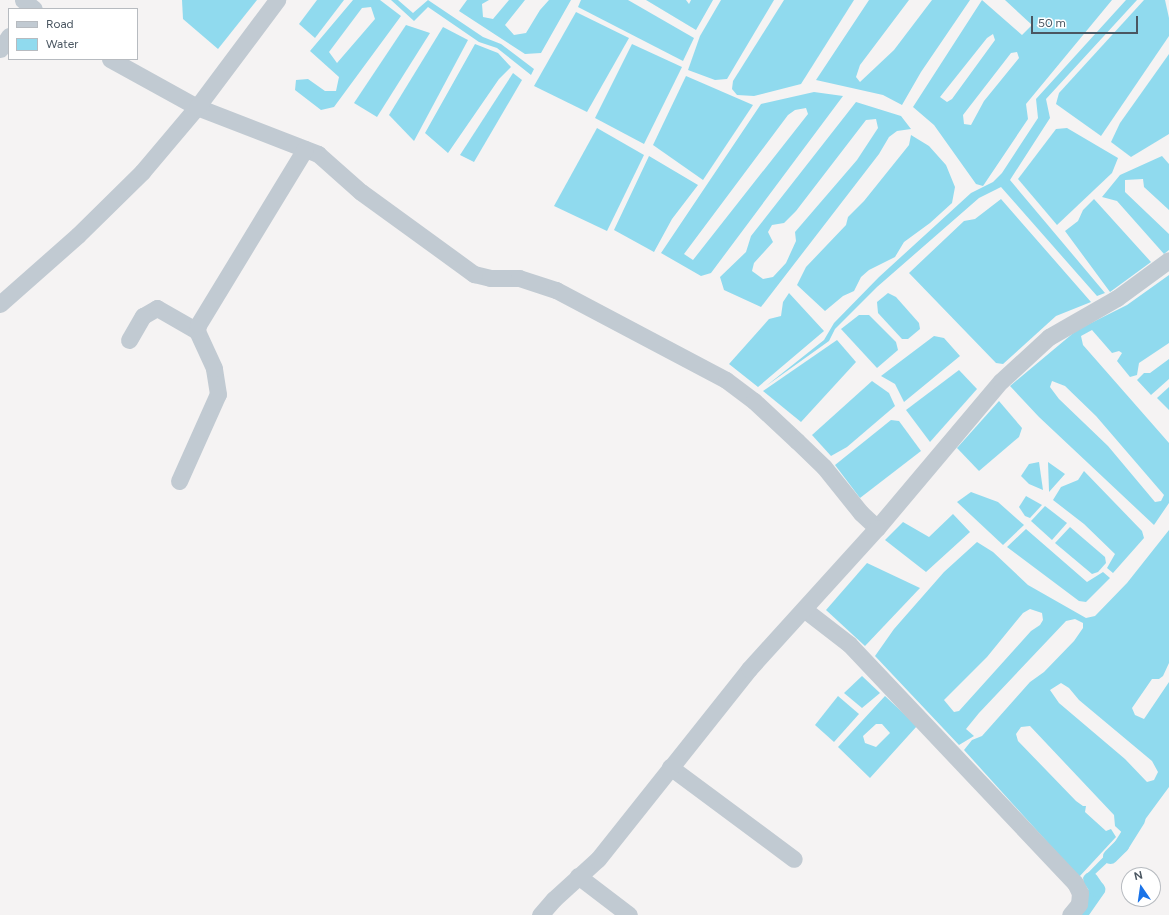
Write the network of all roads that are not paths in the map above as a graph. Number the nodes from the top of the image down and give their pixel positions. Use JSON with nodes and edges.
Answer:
{"nodes":[{"id":1,"x":277,"y":0,"type":"edge"},
{"id":2,"x":8,"y":37,"type":"edge"},
{"id":3,"x":0,"y":49,"type":"edge"},
{"id":4,"x":112,"y":60,"type":"edge"},
{"id":5,"x":197,"y":107,"type":"junction"},
{"id":6,"x":305,"y":149,"type":"junction"},
{"id":7,"x":1169,"y":260,"type":"edge"},
{"id":8,"x":0,"y":304,"type":"edge"},
{"id":9,"x":197,"y":331,"type":"junction"},
{"id":10,"x":128,"y":340,"type":"dead end"},
{"id":11,"x":179,"y":481,"type":"dead end"},
{"id":12,"x":877,"y":528,"type":"junction"},
{"id":13,"x":805,"y":610,"type":"junction"},
{"id":14,"x":670,"y":767,"type":"junction"},
{"id":15,"x":794,"y":860,"type":"dead end"},
{"id":16,"x":578,"y":876,"type":"junction"},
{"id":17,"x":540,"y":915,"type":"edge"},
{"id":18,"x":629,"y":915,"type":"edge"},
{"id":19,"x":1070,"y":915,"type":"edge"}],
"edges":[{"from":1,"to":5,"type":"street"},
{"from":2,"to":3,"type":"street"},
{"from":4,"to":5,"type":"street"},
{"from":5,"to":6,"type":"street"},
{"from":5,"to":8,"type":"street"},
{"from":6,"to":9,"type":"street"},
{"from":6,"to":12,"type":"street"},
{"from":7,"to":12,"type":"street"},
{"from":9,"to":10,"type":"street"},
{"from":9,"to":11,"type":"street"},
{"from":12,"to":13,"type":"street"},
{"from":13,"to":14,"type":"street"},
{"from":13,"to":19,"type":"street"},
{"from":14,"to":15,"type":"street"},
{"from":14,"to":16,"type":"street"},
{"from":16,"to":17,"type":"street"},
{"from":16,"to":18,"type":"street"}]}
